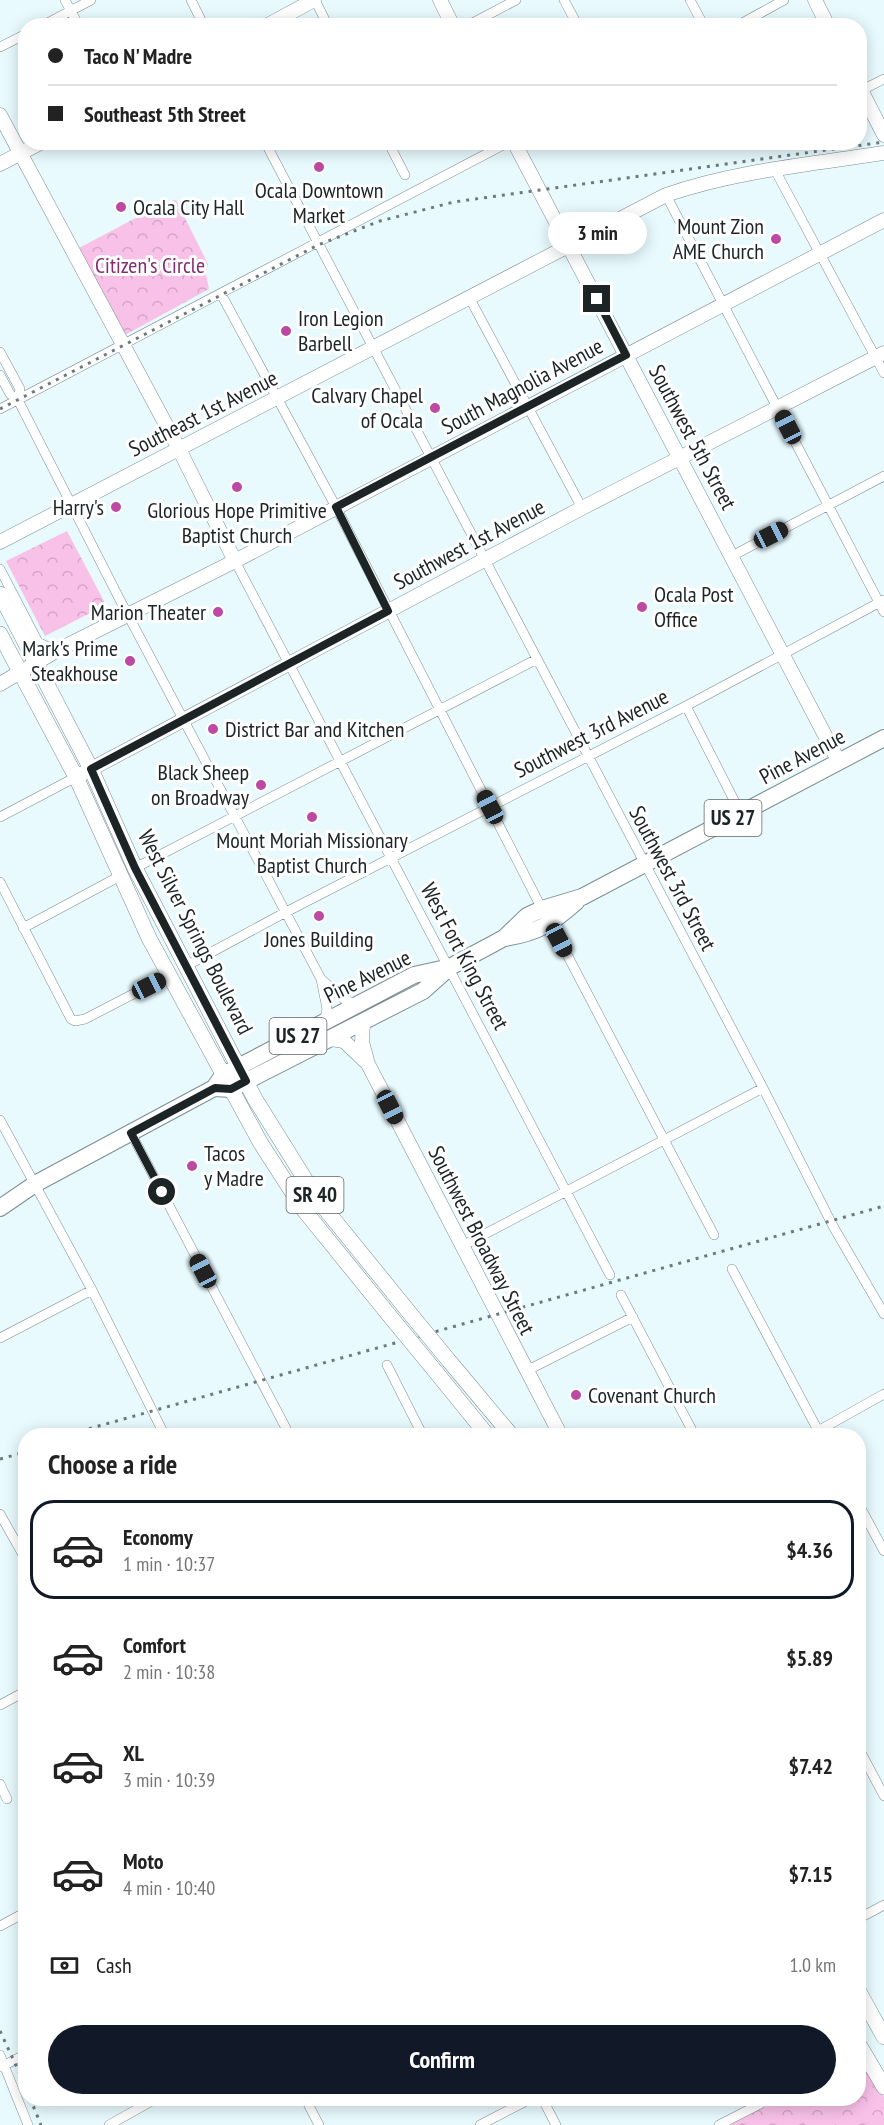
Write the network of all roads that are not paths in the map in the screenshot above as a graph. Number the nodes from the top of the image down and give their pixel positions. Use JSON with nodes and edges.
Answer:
{"nodes":[{"id":1,"x":65,"y":0,"type":"edge"},
{"id":2,"x":91,"y":0,"type":"edge"},
{"id":3,"x":191,"y":0,"type":"edge"},
{"id":4,"x":314,"y":0,"type":"edge"},
{"id":5,"x":440,"y":0,"type":"edge"},
{"id":6,"x":516,"y":0,"type":"edge"},
{"id":7,"x":564,"y":0,"type":"edge"},
{"id":8,"x":690,"y":0,"type":"edge"},
{"id":9,"x":784,"y":0,"type":"edge"},
{"id":10,"x":814,"y":0,"type":"edge"},
{"id":11,"x":71,"y":11,"type":"junction"},
{"id":12,"x":57,"y":18,"type":"edge"},
{"id":13,"x":75,"y":18,"type":"edge"},
{"id":14,"x":200,"y":18,"type":"edge"},
{"id":15,"x":281,"y":18,"type":"edge"},
{"id":16,"x":324,"y":18,"type":"edge"},
{"id":17,"x":449,"y":18,"type":"edge"},
{"id":18,"x":482,"y":18,"type":"edge"},
{"id":19,"x":574,"y":18,"type":"edge"},
{"id":20,"x":700,"y":18,"type":"edge"},
{"id":21,"x":751,"y":18,"type":"edge"},
{"id":22,"x":824,"y":18,"type":"edge"},
{"id":23,"x":18,"y":38,"type":"edge"},
{"id":24,"x":0,"y":47,"type":"edge"},
{"id":25,"x":884,"y":79,"type":"edge"},
{"id":26,"x":867,"y":87,"type":"edge"},
{"id":27,"x":867,"y":103,"type":"edge"},
{"id":28,"x":0,"y":115,"type":"edge"},
{"id":29,"x":884,"y":135,"type":"edge"},
{"id":30,"x":18,"y":148,"type":"edge"},
{"id":31,"x":19,"y":150,"type":"edge"},
{"id":32,"x":28,"y":150,"type":"edge"},
{"id":33,"x":271,"y":150,"type":"edge"},
{"id":34,"x":392,"y":150,"type":"edge"},
{"id":35,"x":494,"y":150,"type":"edge"},
{"id":36,"x":517,"y":150,"type":"edge"},
{"id":37,"x":884,"y":153,"type":"edge"},
{"id":38,"x":21,"y":154,"type":"junction"},
{"id":39,"x":0,"y":164,"type":"edge"},
{"id":40,"x":776,"y":170,"type":"junction"},
{"id":41,"x":405,"y":175,"type":"dead end"},
{"id":42,"x":666,"y":195,"type":"junction"},
{"id":43,"x":884,"y":220,"type":"edge"},
{"id":44,"x":318,"y":244,"type":"junction"},
{"id":45,"x":569,"y":244,"type":"junction"},
{"id":46,"x":821,"y":253,"type":"junction"},
{"id":47,"x":221,"y":294,"type":"junction"},
{"id":48,"x":469,"y":297,"type":"junction"},
{"id":49,"x":722,"y":304,"type":"junction"},
{"id":50,"x":123,"y":346,"type":"junction"},
{"id":51,"x":372,"y":348,"type":"junction"},
{"id":52,"x":0,"y":352,"type":"edge"},
{"id":53,"x":626,"y":355,"type":"junction"},
{"id":54,"x":880,"y":356,"type":"edge"},
{"id":55,"x":884,"y":373,"type":"edge"},
{"id":56,"x":0,"y":375,"type":"edge"},
{"id":57,"x":277,"y":398,"type":"junction"},
{"id":58,"x":18,"y":400,"type":"junction"},
{"id":59,"x":528,"y":406,"type":"junction"},
{"id":60,"x":778,"y":407,"type":"junction"},
{"id":61,"x":0,"y":409,"type":"edge"},
{"id":62,"x":179,"y":449,"type":"junction"},
{"id":63,"x":431,"y":458,"type":"junction"},
{"id":64,"x":679,"y":459,"type":"junction"},
{"id":65,"x":884,"y":476,"type":"edge"},
{"id":66,"x":72,"y":504,"type":"junction"},
{"id":67,"x":828,"y":505,"type":"junction"},
{"id":68,"x":336,"y":507,"type":"junction"},
{"id":69,"x":582,"y":508,"type":"junction"},
{"id":70,"x":0,"y":542,"type":"edge"},
{"id":71,"x":732,"y":556,"type":"junction"},
{"id":72,"x":484,"y":560,"type":"junction"},
{"id":73,"x":235,"y":561,"type":"junction"},
{"id":74,"x":0,"y":569,"type":"edge"},
{"id":75,"x":0,"y":594,"type":"edge"},
{"id":76,"x":881,"y":601,"type":"edge"},
{"id":77,"x":388,"y":611,"type":"junction"},
{"id":78,"x":884,"y":612,"type":"edge"},
{"id":79,"x":127,"y":615,"type":"junction"},
{"id":80,"x":0,"y":634,"type":"edge"},
{"id":81,"x":56,"y":651,"type":"junction"},
{"id":82,"x":783,"y":653,"type":"junction"},
{"id":83,"x":537,"y":659,"type":"junction"},
{"id":84,"x":290,"y":663,"type":"junction"},
{"id":85,"x":37,"y":664,"type":"junction"},
{"id":86,"x":21,"y":674,"type":"junction"},
{"id":87,"x":0,"y":684,"type":"edge"},
{"id":88,"x":686,"y":706,"type":"junction"},
{"id":89,"x":439,"y":710,"type":"junction"},
{"id":90,"x":183,"y":720,"type":"junction"},
{"id":91,"x":884,"y":738,"type":"edge"},
{"id":92,"x":587,"y":756,"type":"junction"},
{"id":93,"x":340,"y":761,"type":"junction"},
{"id":94,"x":839,"y":762,"type":"junction"},
{"id":95,"x":91,"y":769,"type":"junction"},
{"id":96,"x":76,"y":777,"type":"junction"},
{"id":97,"x":490,"y":807,"type":"junction"},
{"id":98,"x":741,"y":814,"type":"junction"},
{"id":99,"x":235,"y":815,"type":"junction"},
{"id":100,"x":0,"y":817,"type":"edge"},
{"id":101,"x":99,"y":826,"type":"junction"},
{"id":102,"x":390,"y":858,"type":"junction"},
{"id":103,"x":644,"y":865,"type":"junction"},
{"id":104,"x":135,"y":868,"type":"junction"},
{"id":105,"x":120,"y":876,"type":"junction"},
{"id":106,"x":0,"y":882,"type":"edge"},
{"id":107,"x":582,"y":897,"type":"junction"},
{"id":108,"x":542,"y":909,"type":"junction"},
{"id":109,"x":286,"y":912,"type":"junction"},
{"id":110,"x":160,"y":918,"type":"junction"},
{"id":111,"x":550,"y":924,"type":"junction"},
{"id":112,"x":23,"y":928,"type":"junction"},
{"id":113,"x":504,"y":938,"type":"junction"},
{"id":114,"x":186,"y":966,"type":"junction"},
{"id":115,"x":450,"y":967,"type":"junction"},
{"id":116,"x":168,"y":976,"type":"junction"},
{"id":117,"x":321,"y":980,"type":"junction"},
{"id":118,"x":357,"y":1005,"type":"junction"},
{"id":119,"x":324,"y":1022,"type":"junction"},
{"id":120,"x":363,"y":1022,"type":"junction"},
{"id":121,"x":330,"y":1039,"type":"junction"},
{"id":122,"x":368,"y":1064,"type":"junction"},
{"id":123,"x":231,"y":1080,"type":"junction"},
{"id":124,"x":763,"y":1088,"type":"junction"},
{"id":125,"x":0,"y":1120,"type":"edge"},
{"id":126,"x":131,"y":1133,"type":"junction"},
{"id":127,"x":665,"y":1141,"type":"junction"},
{"id":128,"x":35,"y":1184,"type":"junction"},
{"id":129,"x":567,"y":1192,"type":"junction"},
{"id":130,"x":0,"y":1197,"type":"edge"},
{"id":131,"x":0,"y":1208,"type":"edge"},
{"id":132,"x":714,"y":1235,"type":"dead end"},
{"id":133,"x":462,"y":1246,"type":"junction"},
{"id":134,"x":732,"y":1269,"type":"dead end"},
{"id":135,"x":610,"y":1275,"type":"dead end"},
{"id":136,"x":92,"y":1290,"type":"junction"},
{"id":137,"x":621,"y":1295,"type":"dead end"},
{"id":138,"x":884,"y":1314,"type":"edge"},
{"id":139,"x":633,"y":1317,"type":"junction"},
{"id":140,"x":0,"y":1338,"type":"edge"},
{"id":141,"x":387,"y":1365,"type":"dead end"},
{"id":142,"x":526,"y":1371,"type":"junction"},
{"id":143,"x":884,"y":1394,"type":"edge"},
{"id":144,"x":161,"y":1428,"type":"edge"},
{"id":145,"x":286,"y":1428,"type":"edge"},
{"id":146,"x":419,"y":1428,"type":"edge"},
{"id":147,"x":481,"y":1428,"type":"edge"},
{"id":148,"x":505,"y":1428,"type":"edge"},
{"id":149,"x":557,"y":1428,"type":"edge"},
{"id":150,"x":691,"y":1428,"type":"edge"},
{"id":151,"x":813,"y":1428,"type":"edge"},
{"id":152,"x":826,"y":1428,"type":"edge"},
{"id":153,"x":0,"y":1514,"type":"edge"},
{"id":154,"x":866,"y":1518,"type":"edge"},
{"id":155,"x":18,"y":1546,"type":"edge"},
{"id":156,"x":884,"y":1551,"type":"edge"},
{"id":157,"x":18,"y":1695,"type":"edge"},
{"id":158,"x":0,"y":1705,"type":"edge"},
{"id":159,"x":866,"y":1762,"type":"edge"},
{"id":160,"x":0,"y":1784,"type":"edge"},
{"id":161,"x":884,"y":1796,"type":"edge"},
{"id":162,"x":7,"y":1799,"type":"dead end"},
{"id":163,"x":884,"y":1905,"type":"edge"},
{"id":164,"x":866,"y":1915,"type":"edge"},
{"id":165,"x":18,"y":1916,"type":"edge"},
{"id":166,"x":0,"y":1926,"type":"edge"},
{"id":167,"x":866,"y":2005,"type":"edge"},
{"id":168,"x":866,"y":2021,"type":"edge"},
{"id":169,"x":884,"y":2038,"type":"edge"},
{"id":170,"x":0,"y":2055,"type":"edge"},
{"id":171,"x":866,"y":2057,"type":"edge"},
{"id":172,"x":18,"y":2058,"type":"edge"},
{"id":173,"x":2,"y":2066,"type":"edge"},
{"id":174,"x":884,"y":2087,"type":"edge"},
{"id":175,"x":18,"y":2102,"type":"edge"},
{"id":176,"x":20,"y":2106,"type":"edge"},
{"id":177,"x":143,"y":2106,"type":"edge"},
{"id":178,"x":310,"y":2106,"type":"edge"},
{"id":179,"x":510,"y":2106,"type":"edge"},
{"id":180,"x":517,"y":2106,"type":"edge"},
{"id":181,"x":546,"y":2106,"type":"edge"},
{"id":182,"x":754,"y":2106,"type":"edge"},
{"id":183,"x":512,"y":2109,"type":"junction"},
{"id":184,"x":28,"y":2125,"type":"edge"},
{"id":185,"x":109,"y":2125,"type":"edge"},
{"id":186,"x":319,"y":2125,"type":"edge"},
{"id":187,"x":480,"y":2125,"type":"edge"},
{"id":188,"x":556,"y":2125,"type":"edge"},
{"id":189,"x":719,"y":2125,"type":"edge"}],
"edges":[{"from":1,"to":11,"type":"street"},
{"from":2,"to":11,"type":"street"},
{"from":3,"to":14,"type":"street"},
{"from":4,"to":15,"type":"street"},
{"from":4,"to":16,"type":"street"},
{"from":5,"to":17,"type":"street"},
{"from":6,"to":18,"type":"street"},
{"from":7,"to":19,"type":"street"},
{"from":8,"to":20,"type":"street"},
{"from":9,"to":21,"type":"street"},
{"from":10,"to":22,"type":"street"},
{"from":11,"to":12,"type":"street"},
{"from":11,"to":13,"type":"street"},
{"from":23,"to":24,"type":"street"},
{"from":25,"to":26,"type":"street"},
{"from":27,"to":29,"type":"street"},
{"from":28,"to":30,"type":"street"},
{"from":31,"to":38,"type":"street"},
{"from":32,"to":38,"type":"street"},
{"from":33,"to":44,"type":"street","name":"Southwest 3rd Street"},
{"from":34,"to":41,"type":"street"},
{"from":35,"to":44,"type":"street"},
{"from":36,"to":45,"type":"street","name":"Southwest 5th Street"},
{"from":37,"to":40,"type":"street","name":"Southeast 1st Avenue"},
{"from":38,"to":39,"type":"street"},
{"from":38,"to":50,"type":"street"},
{"from":40,"to":42,"type":"street","name":"Southeast 1st Avenue"},
{"from":40,"to":46,"type":"street"},
{"from":42,"to":45,"type":"street","name":"Southeast 1st Avenue"},
{"from":42,"to":49,"type":"street"},
{"from":43,"to":46,"type":"street","name":"South Magnolia Avenue"},
{"from":44,"to":47,"type":"street"},
{"from":44,"to":51,"type":"street","name":"Southwest 3rd Street"},
{"from":45,"to":48,"type":"street","name":"Southeast 1st Avenue"},
{"from":45,"to":53,"type":"street","name":"Southwest 5th Street"},
{"from":46,"to":49,"type":"street","name":"South Magnolia Avenue"},
{"from":46,"to":54,"type":"street"},
{"from":47,"to":50,"type":"street"},
{"from":47,"to":57,"type":"street"},
{"from":48,"to":51,"type":"street","name":"Southeast 1st Avenue"},
{"from":48,"to":59,"type":"street"},
{"from":49,"to":53,"type":"street","name":"South Magnolia Avenue"},
{"from":49,"to":60,"type":"street"},
{"from":50,"to":58,"type":"street"},
{"from":50,"to":62,"type":"street"},
{"from":51,"to":57,"type":"street","name":"Southeast 1st Avenue"},
{"from":51,"to":63,"type":"street","name":"Southwest 3rd Street"},
{"from":52,"to":58,"type":"street"},
{"from":53,"to":59,"type":"street","name":"South Magnolia Avenue"},
{"from":53,"to":64,"type":"street","name":"Southwest 5th Street"},
{"from":54,"to":55,"type":"street"},
{"from":54,"to":60,"type":"street","name":"Southwest 1st Avenue"},
{"from":56,"to":58,"type":"street"},
{"from":57,"to":62,"type":"street","name":"Southeast 1st Avenue"},
{"from":57,"to":68,"type":"street"},
{"from":58,"to":61,"type":"street"},
{"from":58,"to":66,"type":"street"},
{"from":59,"to":63,"type":"street","name":"South Magnolia Avenue"},
{"from":59,"to":69,"type":"street"},
{"from":60,"to":64,"type":"street","name":"Southwest 1st Avenue"},
{"from":60,"to":67,"type":"street"},
{"from":62,"to":66,"type":"street","name":"Southeast 1st Avenue"},
{"from":62,"to":73,"type":"street"},
{"from":63,"to":68,"type":"street","name":"South Magnolia Avenue"},
{"from":63,"to":72,"type":"street","name":"Southwest 3rd Street"},
{"from":64,"to":69,"type":"street","name":"Southwest 1st Avenue"},
{"from":64,"to":71,"type":"street","name":"Southwest 5th Street"},
{"from":65,"to":67,"type":"street"},
{"from":66,"to":70,"type":"street","name":"Southeast 1st Avenue"},
{"from":66,"to":79,"type":"street"},
{"from":67,"to":71,"type":"street"},
{"from":67,"to":76,"type":"street"},
{"from":68,"to":73,"type":"street","name":"South Magnolia Avenue"},
{"from":68,"to":77,"type":"street"},
{"from":69,"to":72,"type":"street","name":"Southwest 1st Avenue"},
{"from":71,"to":82,"type":"street","name":"Southwest 5th Street"},
{"from":72,"to":77,"type":"street","name":"Southwest 1st Avenue"},
{"from":72,"to":83,"type":"street","name":"Southwest 3rd Street"},
{"from":73,"to":79,"type":"street","name":"South Magnolia Avenue"},
{"from":73,"to":84,"type":"street","name":"West Fort King Street"},
{"from":74,"to":81,"type":"street"},
{"from":75,"to":85,"type":"main road","number":"SR 40"},
{"from":76,"to":78,"type":"street"},
{"from":76,"to":82,"type":"street","name":"Southwest 3rd Avenue"},
{"from":77,"to":84,"type":"street","name":"Southwest 1st Avenue"},
{"from":77,"to":89,"type":"street"},
{"from":79,"to":81,"type":"street","name":"South Magnolia Avenue"},
{"from":79,"to":90,"type":"street"},
{"from":80,"to":86,"type":"main road","number":"SR 40"},
{"from":81,"to":85,"type":"street","name":"South Magnolia Avenue"},
{"from":82,"to":88,"type":"street","name":"Southwest 3rd Avenue"},
{"from":82,"to":94,"type":"street","name":"Southwest 5th Street"},
{"from":83,"to":89,"type":"street"},
{"from":83,"to":92,"type":"street","name":"Southwest 3rd Street"},
{"from":84,"to":90,"type":"street","name":"Southwest 1st Avenue"},
{"from":84,"to":93,"type":"street","name":"West Fort King Street"},
{"from":85,"to":86,"type":"street","name":"South Magnolia Avenue"},
{"from":85,"to":95,"type":"main road","name":"West Silver Springs Boulevard","number":"SR 40"},
{"from":86,"to":87,"type":"street","name":"South Magnolia Avenue"},
{"from":86,"to":96,"type":"main road","name":"West Silver Springs Boulevard","number":"SR 40"},
{"from":88,"to":92,"type":"street","name":"Southwest 3rd Avenue"},
{"from":88,"to":98,"type":"street"},
{"from":89,"to":93,"type":"street"},
{"from":89,"to":97,"type":"street"},
{"from":90,"to":95,"type":"street","name":"Southwest 1st Avenue"},
{"from":90,"to":99,"type":"street"},
{"from":91,"to":94,"type":"highway","name":"Pine Avenue","number":"US 27"},
{"from":92,"to":97,"type":"street","name":"Southwest 3rd Avenue"},
{"from":92,"to":103,"type":"street","name":"Southwest 3rd Street"},
{"from":93,"to":99,"type":"street"},
{"from":93,"to":102,"type":"street","name":"West Fort King Street"},
{"from":94,"to":98,"type":"highway","name":"Pine Avenue","number":"US 27"},
{"from":95,"to":96,"type":"street","name":"Southwest 1st Avenue"},
{"from":95,"to":104,"type":"main road","name":"West Silver Springs Boulevard","number":"SR 40"},
{"from":96,"to":100,"type":"street"},
{"from":96,"to":101,"type":"main road","name":"West Silver Springs Boulevard","number":"SR 40"},
{"from":97,"to":102,"type":"street","name":"Southwest 3rd Avenue"},
{"from":97,"to":108,"type":"street"},
{"from":98,"to":103,"type":"highway","name":"Pine Avenue","number":"US 27"},
{"from":99,"to":104,"type":"street"},
{"from":99,"to":109,"type":"street"},
{"from":101,"to":104,"type":"main road"},
{"from":101,"to":105,"type":"main road","name":"West Silver Springs Boulevard","number":"SR 40"},
{"from":102,"to":109,"type":"street","name":"Southwest 3rd Avenue"},
{"from":102,"to":115,"type":"street","name":"West Fort King Street"},
{"from":103,"to":107,"type":"highway","name":"Pine Avenue","number":"US 27"},
{"from":103,"to":124,"type":"street","name":"Southwest 3rd Street"},
{"from":104,"to":110,"type":"main road","name":"West Silver Springs Boulevard","number":"SR 40"},
{"from":105,"to":110,"type":"main road"},
{"from":105,"to":112,"type":"street"},
{"from":105,"to":116,"type":"main road","name":"West Silver Springs Boulevard","number":"SR 40"},
{"from":106,"to":112,"type":"street"},
{"from":107,"to":108,"type":"highway","name":"Pine Avenue","number":"US 27"},
{"from":107,"to":111,"type":"highway","name":"Pine Avenue","number":"US 27"},
{"from":108,"to":113,"type":"highway","name":"Pine Avenue","number":"US 27"},
{"from":109,"to":114,"type":"street","name":"Southwest 3rd Avenue"},
{"from":109,"to":117,"type":"street"},
{"from":110,"to":114,"type":"main road","name":"West Silver Springs Boulevard","number":"SR 40"},
{"from":111,"to":113,"type":"highway","name":"Pine Avenue","number":"US 27"},
{"from":111,"to":127,"type":"street"},
{"from":112,"to":116,"type":"street"},
{"from":113,"to":115,"type":"highway","name":"Pine Avenue","number":"US 27"},
{"from":114,"to":123,"type":"main road","name":"West Silver Springs Boulevard","number":"SR 40"},
{"from":115,"to":118,"type":"highway","name":"Pine Avenue","number":"US 27"},
{"from":115,"to":120,"type":"highway","name":"Pine Avenue","number":"US 27"},
{"from":115,"to":129,"type":"street","name":"West Fort King Street"},
{"from":116,"to":123,"type":"main road","name":"West Silver Springs Boulevard","number":"SR 40"},
{"from":117,"to":118,"type":"street"},
{"from":117,"to":119,"type":"street"},
{"from":118,"to":119,"type":"highway","name":"Pine Avenue","number":"US 27"},
{"from":119,"to":123,"type":"highway","name":"Pine Avenue","number":"US 27"},
{"from":120,"to":121,"type":"highway","name":"Pine Avenue","number":"US 27"},
{"from":120,"to":122,"type":"street","name":"Southwest Broadway Street"},
{"from":121,"to":122,"type":"street","name":"Southwest Broadway Street"},
{"from":121,"to":123,"type":"highway","name":"Pine Avenue","number":"US 27"},
{"from":122,"to":133,"type":"street","name":"Southwest Broadway Street"},
{"from":123,"to":126,"type":"highway","name":"Pine Avenue","number":"US 27"},
{"from":123,"to":147,"type":"main road","name":"West Silver Springs Boulevard","number":"SR 40","bridge":true},
{"from":123,"to":148,"type":"main road","name":"West Silver Springs Boulevard","number":"SR 40","bridge":true},
{"from":124,"to":127,"type":"street"},
{"from":124,"to":138,"type":"street","name":"Southwest 3rd Street"},
{"from":125,"to":128,"type":"street"},
{"from":126,"to":128,"type":"highway","name":"Pine Avenue","number":"US 27"},
{"from":126,"to":145,"type":"street"},
{"from":127,"to":129,"type":"street"},
{"from":127,"to":132,"type":"street"},
{"from":128,"to":130,"type":"highway","name":"Pine Avenue","number":"US 27"},
{"from":128,"to":131,"type":"highway","name":"Pine Avenue","number":"US 27"},
{"from":128,"to":136,"type":"street"},
{"from":129,"to":133,"type":"street"},
{"from":129,"to":135,"type":"street","name":"West Fort King Street"},
{"from":133,"to":142,"type":"street","name":"Southwest Broadway Street"},
{"from":134,"to":151,"type":"street"},
{"from":136,"to":140,"type":"street"},
{"from":136,"to":144,"type":"street"},
{"from":137,"to":139,"type":"street"},
{"from":139,"to":142,"type":"street"},
{"from":139,"to":150,"type":"street"},
{"from":141,"to":146,"type":"street"},
{"from":142,"to":149,"type":"street","name":"Southwest Broadway Street"},
{"from":143,"to":152,"type":"street"},
{"from":153,"to":155,"type":"street"},
{"from":154,"to":156,"type":"street"},
{"from":157,"to":158,"type":"street"},
{"from":159,"to":161,"type":"street"},
{"from":160,"to":162,"type":"street"},
{"from":163,"to":164,"type":"street"},
{"from":165,"to":166,"type":"street"},
{"from":167,"to":169,"type":"main road"},
{"from":168,"to":169,"type":"main road"},
{"from":170,"to":173,"type":"street"},
{"from":171,"to":174,"type":"main road"},
{"from":172,"to":173,"type":"street"},
{"from":173,"to":175,"type":"street"},
{"from":176,"to":184,"type":"street"},
{"from":177,"to":185,"type":"street"},
{"from":178,"to":186,"type":"street"},
{"from":179,"to":183,"type":"street"},
{"from":180,"to":183,"type":"street"},
{"from":181,"to":188,"type":"street"},
{"from":182,"to":189,"type":"street"},
{"from":183,"to":187,"type":"street"}]}
